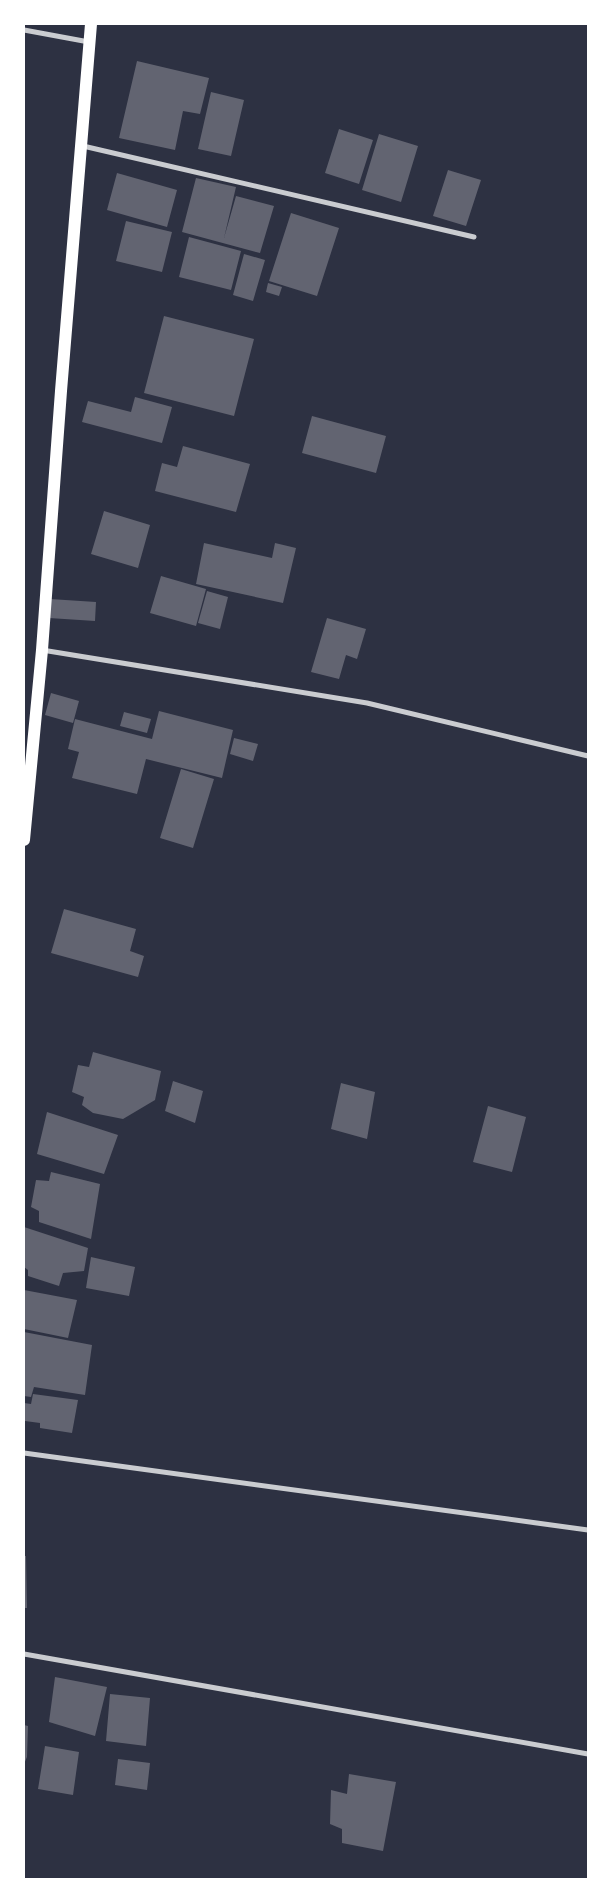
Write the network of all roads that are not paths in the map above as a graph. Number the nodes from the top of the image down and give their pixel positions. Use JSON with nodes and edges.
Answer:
{"nodes":[{"id":1,"x":91,"y":24,"type":"edge"},
{"id":2,"x":24,"y":30,"type":"edge"},
{"id":3,"x":90,"y":42,"type":"junction"},
{"id":4,"x":80,"y":145,"type":"junction"},
{"id":5,"x":474,"y":237,"type":"dead end"},
{"id":6,"x":42,"y":650,"type":"junction"},
{"id":7,"x":588,"y":756,"type":"edge"},
{"id":8,"x":27,"y":782,"type":"edge"},
{"id":9,"x":24,"y":840,"type":"edge"},
{"id":10,"x":24,"y":1453,"type":"edge"},
{"id":11,"x":588,"y":1530,"type":"edge"},
{"id":12,"x":24,"y":1654,"type":"edge"},
{"id":13,"x":588,"y":1754,"type":"edge"}],
"edges":[{"from":1,"to":3,"type":"main road"},
{"from":2,"to":3,"type":"street"},
{"from":3,"to":4,"type":"main road"},
{"from":4,"to":5,"type":"street"},
{"from":4,"to":6,"type":"main road"},
{"from":6,"to":7,"type":"street"},
{"from":6,"to":8,"type":"main road"},
{"from":8,"to":9,"type":"main road"},
{"from":10,"to":11,"type":"street"},
{"from":12,"to":13,"type":"street"}]}
